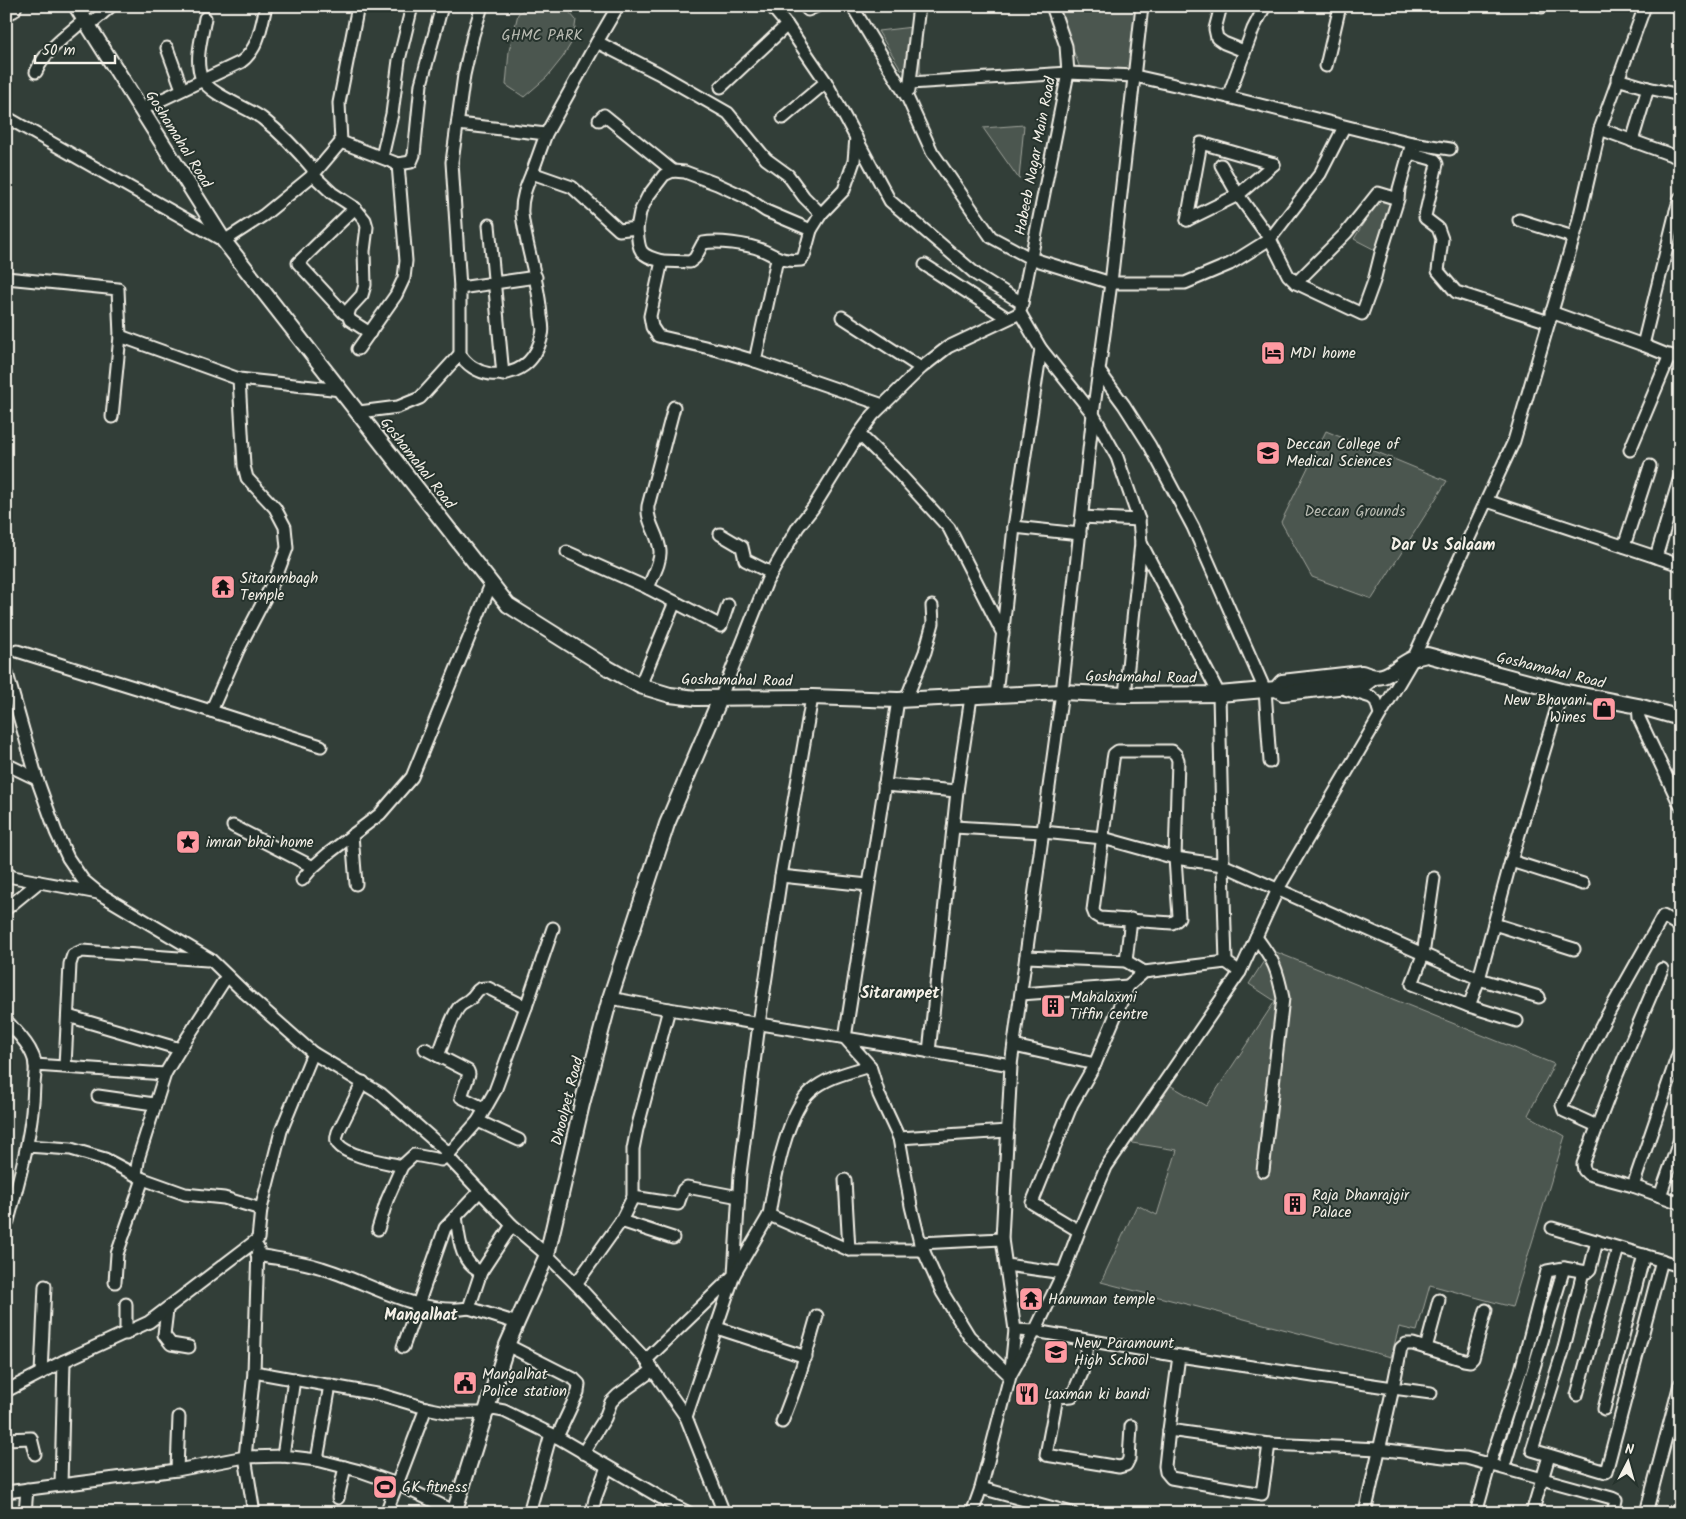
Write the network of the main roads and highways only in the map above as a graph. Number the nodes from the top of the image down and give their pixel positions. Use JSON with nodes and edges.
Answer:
{"nodes":[{"id":1,"x":76,"y":6,"type":"edge"},
{"id":2,"x":1373,"y":678,"type":"junction"},
{"id":3,"x":1270,"y":689,"type":"junction"},
{"id":4,"x":720,"y":699,"type":"junction"},
{"id":5,"x":1680,"y":718,"type":"edge"},
{"id":6,"x":456,"y":1512,"type":"edge"}],
"edges":[{"from":1,"to":4,"type":"main road","name":"Goshamahal Road"},
{"from":2,"to":3,"type":"main road"},
{"from":2,"to":3,"type":"main road","name":"Goshamahal Road"},
{"from":2,"to":5,"type":"main road","name":"Goshamahal Road"},
{"from":3,"to":4,"type":"main road","name":"Goshamahal Road"},
{"from":4,"to":6,"type":"main road","name":"Dhoolpet Road"}]}
